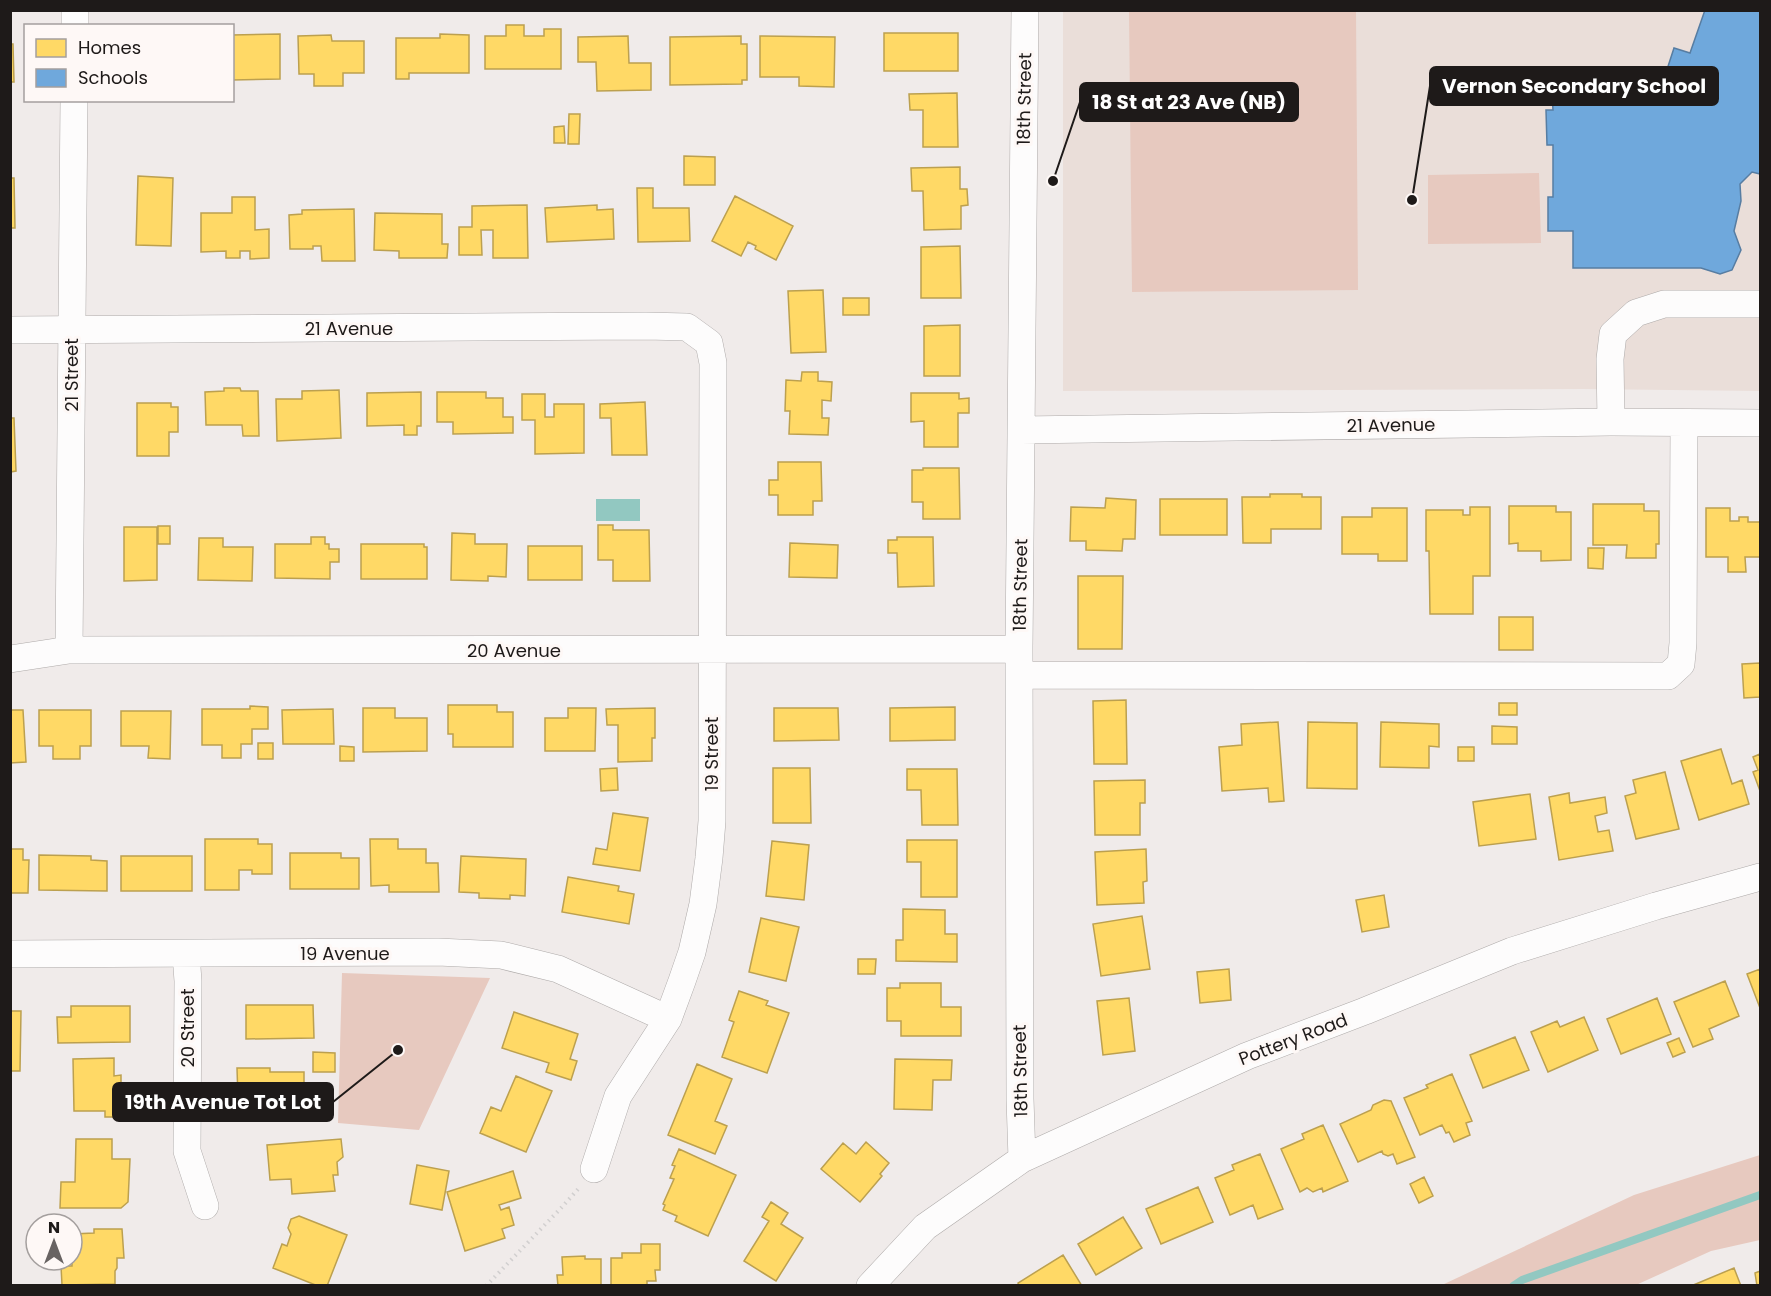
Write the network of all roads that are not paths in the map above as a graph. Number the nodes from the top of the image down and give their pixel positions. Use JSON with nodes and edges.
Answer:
{"nodes":[{"id":1,"x":1025,"y":10,"type":"edge"},
{"id":2,"x":74,"y":102,"type":"edge"},
{"id":3,"x":1761,"y":304,"type":"edge"},
{"id":4,"x":687,"y":327,"type":"joint"},
{"id":5,"x":10,"y":330,"type":"edge"},
{"id":6,"x":72,"y":330,"type":"junction"},
{"id":7,"x":1611,"y":422,"type":"junction"},
{"id":8,"x":1684,"y":423,"type":"junction"},
{"id":9,"x":1761,"y":423,"type":"edge"},
{"id":10,"x":1021,"y":430,"type":"junction"},
{"id":11,"x":69,"y":650,"type":"junction"},
{"id":12,"x":713,"y":650,"type":"junction"},
{"id":13,"x":10,"y":659,"type":"edge"},
{"id":14,"x":1019,"y":662,"type":"junction"},
{"id":15,"x":1761,"y":877,"type":"edge"},
{"id":16,"x":10,"y":954,"type":"edge"},
{"id":17,"x":186,"y":954,"type":"junction"},
{"id":18,"x":668,"y":1019,"type":"junction"},
{"id":19,"x":1022,"y":1159,"type":"junction"},
{"id":20,"x":594,"y":1168,"type":"road end"},
{"id":21,"x":205,"y":1206,"type":"dead end"},
{"id":22,"x":870,"y":1286,"type":"edge"}],
"edges":[{"from":1,"to":10,"type":"street","name":"18th Street"},
{"from":2,"to":6,"type":"street","name":"21 Street"},
{"from":3,"to":7,"type":"street"},
{"from":4,"to":6,"type":"street","name":"21 Avenue"},
{"from":4,"to":12,"type":"street","name":"19 Street"},
{"from":5,"to":6,"type":"street","name":"21 Avenue"},
{"from":6,"to":11,"type":"street","name":"21 Street"},
{"from":7,"to":8,"type":"street","name":"21 Avenue"},
{"from":7,"to":10,"type":"street","name":"21 Avenue"},
{"from":8,"to":9,"type":"street","name":"21 Avenue"},
{"from":8,"to":14,"type":"street","name":"20 Avenue"},
{"from":10,"to":14,"type":"street","name":"18th Street"},
{"from":11,"to":12,"type":"street","name":"20 Avenue"},
{"from":11,"to":13,"type":"street","name":"20 Avenue"},
{"from":12,"to":14,"type":"street","name":"20 Avenue"},
{"from":12,"to":18,"type":"street","name":"19 Street"},
{"from":14,"to":19,"type":"street","name":"18th Street"},
{"from":15,"to":19,"type":"street","name":"Pottery Road"},
{"from":16,"to":17,"type":"street","name":"19 Avenue"},
{"from":17,"to":18,"type":"street","name":"19 Avenue"},
{"from":17,"to":21,"type":"street","name":"20 Street"},
{"from":18,"to":20,"type":"street","name":"19 Street"},
{"from":19,"to":22,"type":"street","name":"Pottery Road"}]}
